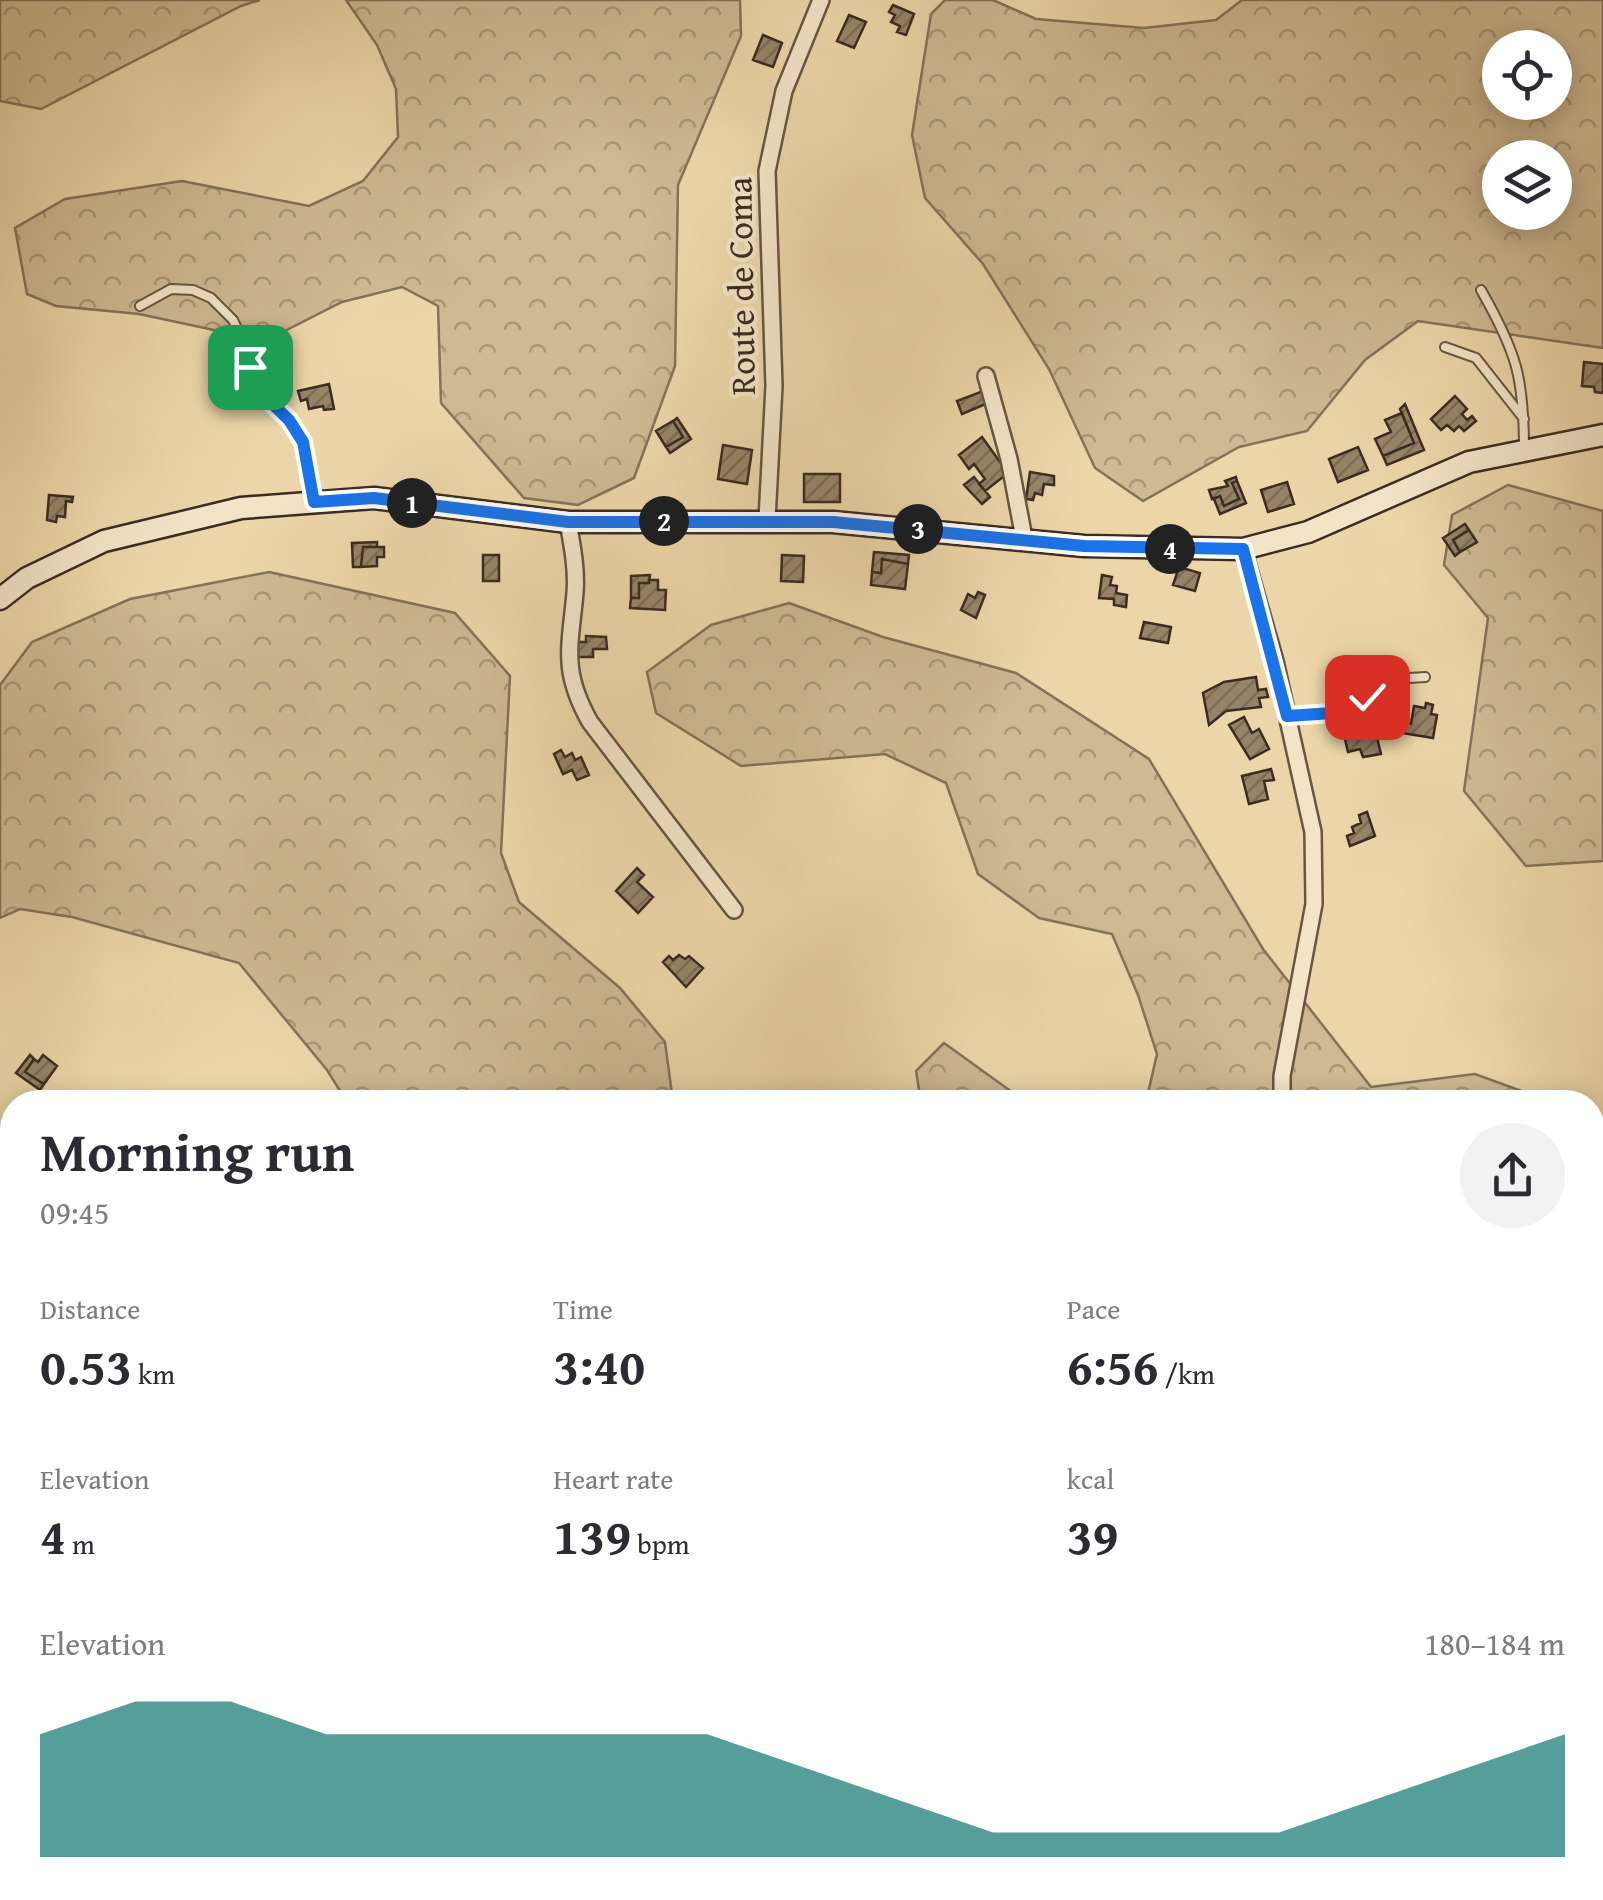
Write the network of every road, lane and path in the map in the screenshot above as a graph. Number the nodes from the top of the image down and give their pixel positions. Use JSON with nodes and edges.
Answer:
{"nodes":[{"id":1,"x":821,"y":0,"type":"edge"},
{"id":2,"x":1482,"y":290,"type":"dead end"},
{"id":3,"x":140,"y":306,"type":"dead end"},
{"id":4,"x":1444,"y":346,"type":"dead end"},
{"id":5,"x":986,"y":376,"type":"dead end"},
{"id":6,"x":1524,"y":419,"type":"junction"},
{"id":7,"x":1603,"y":436,"type":"edge"},
{"id":8,"x":1524,"y":450,"type":"junction"},
{"id":9,"x":314,"y":502,"type":"junction"},
{"id":10,"x":766,"y":520,"type":"junction"},
{"id":11,"x":568,"y":522,"type":"junction"},
{"id":12,"x":1024,"y":538,"type":"junction"},
{"id":13,"x":1243,"y":549,"type":"junction"},
{"id":14,"x":0,"y":598,"type":"edge"},
{"id":15,"x":1425,"y":676,"type":"dead end"},
{"id":16,"x":1287,"y":716,"type":"junction"},
{"id":17,"x":734,"y":910,"type":"dead end"},
{"id":18,"x":1282,"y":1090,"type":"edge"}],
"edges":[{"from":1,"to":10,"type":"street","name":"Route de Coma"},
{"from":2,"to":6,"type":"lane"},
{"from":3,"to":9,"type":"lane"},
{"from":4,"to":6,"type":"lane"},
{"from":5,"to":12,"type":"street"},
{"from":6,"to":8,"type":"lane"},
{"from":7,"to":8,"type":"main road"},
{"from":8,"to":13,"type":"main road"},
{"from":9,"to":11,"type":"main road"},
{"from":9,"to":14,"type":"main road"},
{"from":10,"to":11,"type":"main road"},
{"from":10,"to":12,"type":"main road"},
{"from":11,"to":17,"type":"street"},
{"from":12,"to":13,"type":"main road"},
{"from":13,"to":16,"type":"street"},
{"from":15,"to":16,"type":"lane"},
{"from":16,"to":18,"type":"street"}]}
